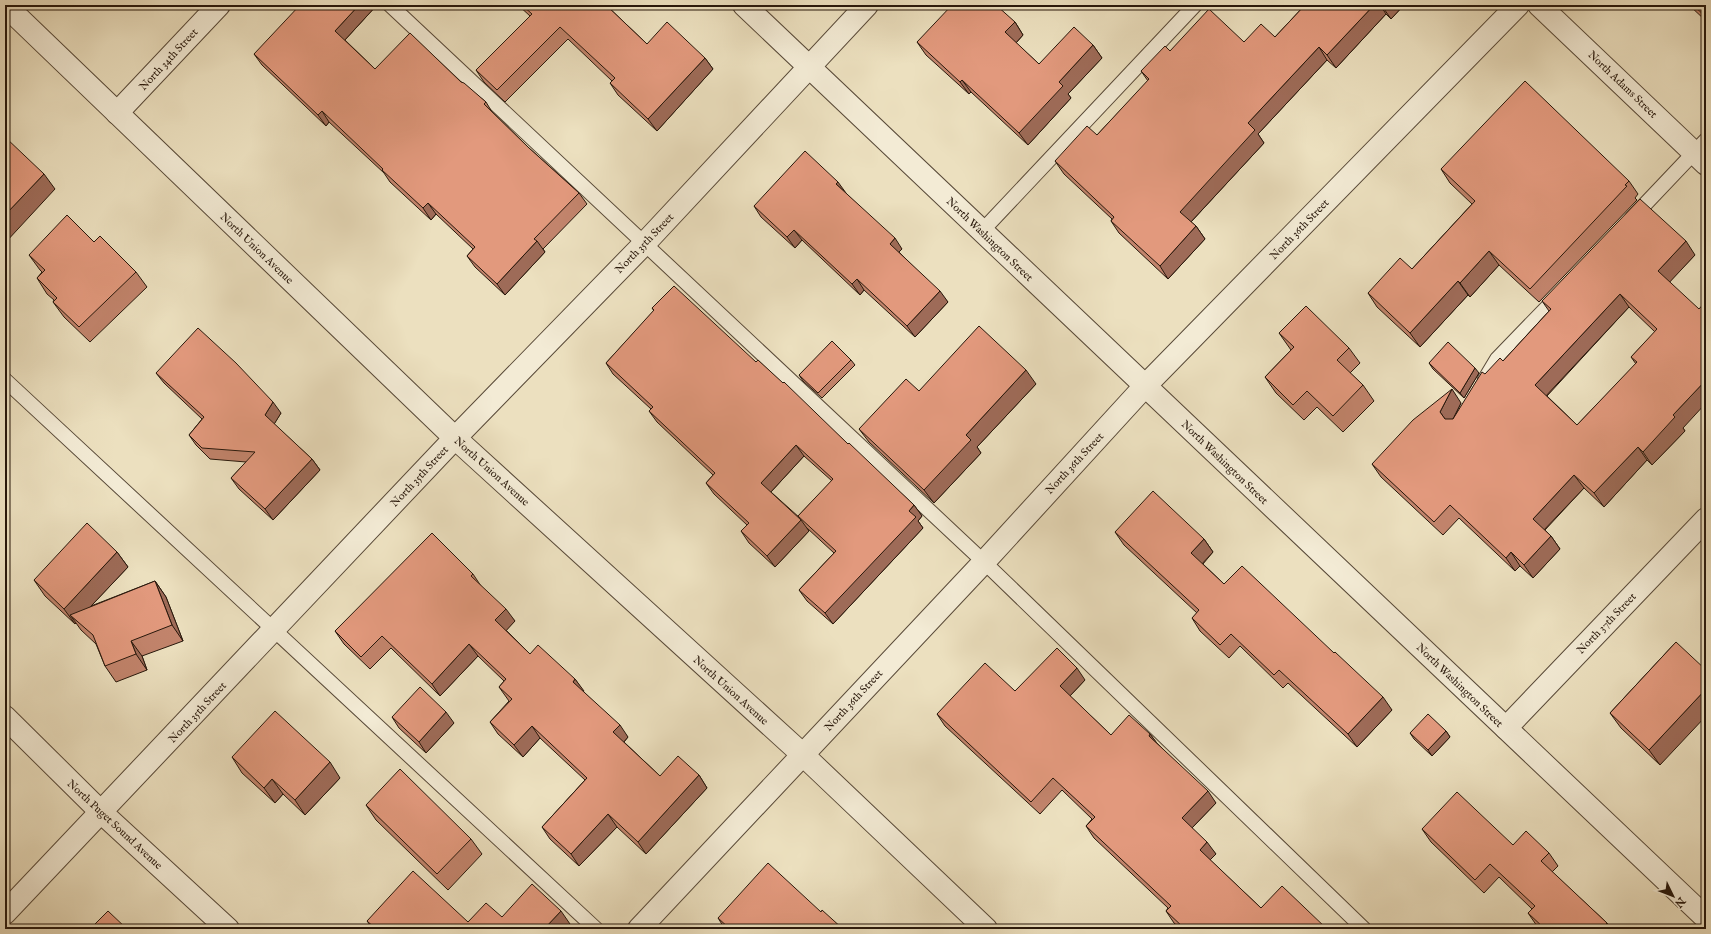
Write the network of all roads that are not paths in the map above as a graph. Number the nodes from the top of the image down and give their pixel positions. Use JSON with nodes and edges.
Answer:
{"nodes":[{"id":1,"x":5,"y":5,"type":"edge"},
{"id":2,"x":219,"y":5,"type":"edge"},
{"id":3,"x":390,"y":5,"type":"edge"},
{"id":4,"x":744,"y":5,"type":"edge"},
{"id":5,"x":867,"y":5,"type":"edge"},
{"id":6,"x":1194,"y":5,"type":"edge"},
{"id":7,"x":1518,"y":5,"type":"edge"},
{"id":8,"x":1539,"y":5,"type":"edge"},
{"id":9,"x":808,"y":66,"type":"junction"},
{"id":10,"x":117,"y":113,"type":"junction"},
{"id":11,"x":1702,"y":152,"type":"edge"},
{"id":12,"x":1623,"y":227,"type":"edge"},
{"id":13,"x":982,"y":231,"type":"junction"},
{"id":14,"x":644,"y":244,"type":"junction"},
{"id":15,"x":1568,"y":285,"type":"edge"},
{"id":16,"x":5,"y":380,"type":"edge"},
{"id":17,"x":1145,"y":386,"type":"junction"},
{"id":18,"x":1477,"y":392,"type":"edge"},
{"id":19,"x":455,"y":438,"type":"junction"},
{"id":20,"x":1706,"y":519,"type":"edge"},
{"id":21,"x":984,"y":562,"type":"junction"},
{"id":22,"x":275,"y":629,"type":"junction"},
{"id":23,"x":5,"y":717,"type":"edge"},
{"id":24,"x":1506,"y":728,"type":"junction"},
{"id":25,"x":802,"y":754,"type":"junction"},
{"id":26,"x":102,"y":813,"type":"junction"},
{"id":27,"x":5,"y":913,"type":"edge"},
{"id":28,"x":1706,"y":918,"type":"edge"},
{"id":29,"x":228,"y":929,"type":"edge"},
{"id":30,"x":596,"y":929,"type":"edge"},
{"id":31,"x":639,"y":929,"type":"edge"},
{"id":32,"x":986,"y":929,"type":"edge"},
{"id":33,"x":1364,"y":929,"type":"edge"}],
"edges":[{"from":1,"to":10,"type":"street","name":"North Union Avenue"},
{"from":2,"to":10,"type":"street","name":"North 34th Street"},
{"from":3,"to":14,"type":"lane"},
{"from":4,"to":9,"type":"street","name":"North Washington Street"},
{"from":5,"to":9,"type":"street","name":"North 35th Street"},
{"from":6,"to":13,"type":"lane"},
{"from":7,"to":17,"type":"street","name":"North 36th Street"},
{"from":8,"to":11,"type":"street","name":"North Adams Street"},
{"from":9,"to":13,"type":"street","name":"North Washington Street"},
{"from":9,"to":14,"type":"street","name":"North 35th Street"},
{"from":10,"to":19,"type":"street","name":"North Union Avenue"},
{"from":11,"to":12,"type":"lane"},
{"from":13,"to":17,"type":"street","name":"North Washington Street"},
{"from":14,"to":19,"type":"street","name":"North 35th Street"},
{"from":14,"to":21,"type":"lane"},
{"from":15,"to":18,"type":"lane"},
{"from":16,"to":22,"type":"lane"},
{"from":17,"to":21,"type":"street","name":"North 36th Street"},
{"from":17,"to":24,"type":"street","name":"North Washington Street"},
{"from":19,"to":22,"type":"street","name":"North 35th Street"},
{"from":19,"to":25,"type":"street","name":"North Union Avenue"},
{"from":20,"to":24,"type":"street","name":"North 37th Street"},
{"from":21,"to":25,"type":"street","name":"North 36th Street"},
{"from":21,"to":33,"type":"lane"},
{"from":22,"to":26,"type":"street","name":"North 35th Street"},
{"from":22,"to":30,"type":"lane"},
{"from":23,"to":26,"type":"street","name":"North Puget Sound Avenue"},
{"from":24,"to":28,"type":"street","name":"North Washington Street"},
{"from":25,"to":31,"type":"street","name":"North 36th Street"},
{"from":25,"to":32,"type":"street","name":"North Union Avenue"},
{"from":26,"to":27,"type":"street","name":"North 35th Street"},
{"from":26,"to":29,"type":"street","name":"North Puget Sound Avenue"}]}
